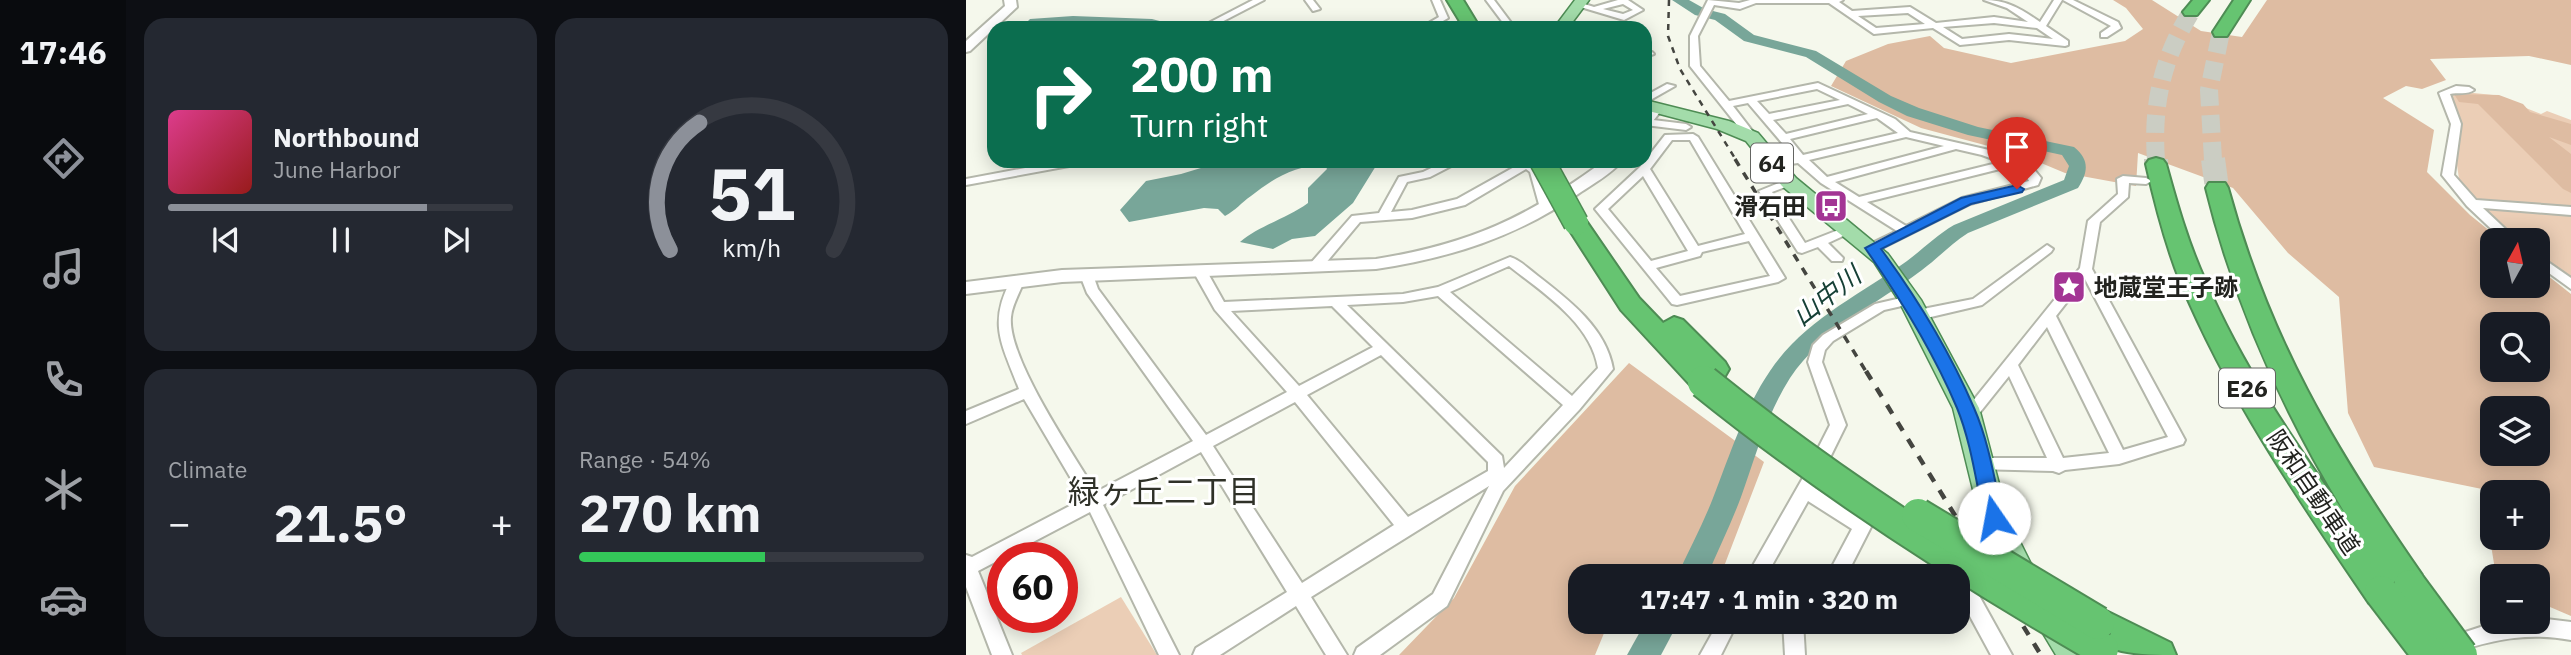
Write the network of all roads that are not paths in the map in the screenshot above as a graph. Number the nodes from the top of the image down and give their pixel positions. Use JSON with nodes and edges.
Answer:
{"nodes":[{"id":1,"x":1010,"y":0,"type":"edge"},
{"id":2,"x":1260,"y":0,"type":"edge"},
{"id":3,"x":1309,"y":0,"type":"edge"},
{"id":4,"x":1436,"y":0,"type":"edge"},
{"id":5,"x":1455,"y":0,"type":"edge"},
{"id":6,"x":1472,"y":0,"type":"edge"},
{"id":7,"x":1490,"y":0,"type":"edge"},
{"id":8,"x":1988,"y":0,"type":"edge"},
{"id":9,"x":2058,"y":0,"type":"edge"},
{"id":10,"x":2067,"y":0,"type":"edge"},
{"id":11,"x":2242,"y":0,"type":"edge"},
{"id":12,"x":1813,"y":1,"type":"edge"},
{"id":13,"x":1836,"y":1,"type":"edge"},
{"id":14,"x":1580,"y":2,"type":"edge"},
{"id":15,"x":1711,"y":4,"type":"edge"},
{"id":16,"x":1316,"y":9,"type":"dead end"},
{"id":17,"x":1594,"y":9,"type":"dead end"},
{"id":18,"x":1850,"y":13,"type":"junction"},
{"id":19,"x":996,"y":21,"type":"edge"},
{"id":20,"x":1216,"y":21,"type":"edge"},
{"id":21,"x":1438,"y":21,"type":"edge"},
{"id":22,"x":1468,"y":21,"type":"edge"},
{"id":23,"x":1482,"y":21,"type":"edge"},
{"id":24,"x":1506,"y":21,"type":"edge"},
{"id":25,"x":1566,"y":21,"type":"edge"},
{"id":26,"x":1934,"y":26,"type":"junction"},
{"id":27,"x":2043,"y":26,"type":"junction"},
{"id":28,"x":987,"y":29,"type":"edge"},
{"id":29,"x":2221,"y":32,"type":"tunnel mouth"},
{"id":30,"x":2104,"y":35,"type":"dead end"},
{"id":31,"x":966,"y":48,"type":"edge"},
{"id":32,"x":1653,"y":84,"type":"dead end"},
{"id":33,"x":2469,"y":90,"type":"dead end"},
{"id":34,"x":1750,"y":99,"type":"junction"},
{"id":35,"x":1846,"y":102,"type":"junction"},
{"id":36,"x":1652,"y":105,"type":"edge"},
{"id":37,"x":1729,"y":108,"type":"junction"},
{"id":38,"x":1652,"y":112,"type":"edge"},
{"id":39,"x":1652,"y":113,"type":"edge"},
{"id":40,"x":1877,"y":116,"type":"junction"},
{"id":41,"x":1766,"y":118,"type":"junction"},
{"id":42,"x":1714,"y":122,"type":"junction"},
{"id":43,"x":1685,"y":127,"type":"dead end"},
{"id":44,"x":1906,"y":134,"type":"junction"},
{"id":45,"x":1752,"y":137,"type":"junction"},
{"id":46,"x":1783,"y":138,"type":"junction"},
{"id":47,"x":1954,"y":147,"type":"junction"},
{"id":48,"x":1652,"y":152,"type":"edge"},
{"id":49,"x":1801,"y":159,"type":"junction"},
{"id":50,"x":2013,"y":162,"type":"junction"},
{"id":51,"x":1774,"y":165,"type":"junction"},
{"id":52,"x":1042,"y":168,"type":"edge"},
{"id":53,"x":1440,"y":168,"type":"edge"},
{"id":54,"x":1518,"y":168,"type":"edge"},
{"id":55,"x":1533,"y":168,"type":"edge"},
{"id":56,"x":1534,"y":168,"type":"edge"},
{"id":57,"x":1562,"y":168,"type":"edge"},
{"id":58,"x":1604,"y":168,"type":"edge"},
{"id":59,"x":1644,"y":169,"type":"joint"},
{"id":60,"x":1916,"y":172,"type":"junction"},
{"id":61,"x":2151,"y":172,"type":"joint"},
{"id":62,"x":1825,"y":181,"type":"junction"},
{"id":63,"x":966,"y":182,"type":"edge"},
{"id":64,"x":1789,"y":183,"type":"junction"},
{"id":65,"x":2217,"y":188,"type":"tunnel mouth"},
{"id":66,"x":1857,"y":201,"type":"junction"},
{"id":67,"x":2471,"y":203,"type":"junction"},
{"id":68,"x":1546,"y":208,"type":"junction"},
{"id":69,"x":2571,"y":211,"type":"edge"},
{"id":70,"x":1384,"y":215,"type":"junction"},
{"id":71,"x":1583,"y":220,"type":"junction"},
{"id":72,"x":2496,"y":228,"type":"edge"},
{"id":73,"x":1850,"y":230,"type":"junction"},
{"id":74,"x":1906,"y":231,"type":"junction"},
{"id":75,"x":1753,"y":236,"type":"junction"},
{"id":76,"x":1820,"y":242,"type":"junction"},
{"id":77,"x":2047,"y":249,"type":"dead end"},
{"id":78,"x":1695,"y":250,"type":"junction"},
{"id":79,"x":1877,"y":253,"type":"junction"},
{"id":80,"x":1837,"y":258,"type":"dead end"},
{"id":81,"x":1647,"y":265,"type":"junction"},
{"id":82,"x":1315,"y":267,"type":"junction"},
{"id":83,"x":2550,"y":268,"type":"edge"},
{"id":84,"x":2086,"y":269,"type":"junction"},
{"id":85,"x":1200,"y":271,"type":"junction"},
{"id":86,"x":1087,"y":275,"type":"junction"},
{"id":87,"x":1017,"y":281,"type":"junction"},
{"id":88,"x":2571,"y":285,"type":"edge"},
{"id":89,"x":966,"y":288,"type":"edge"},
{"id":90,"x":1441,"y":290,"type":"junction"},
{"id":91,"x":1336,"y":302,"type":"junction"},
{"id":92,"x":1911,"y":303,"type":"junction"},
{"id":93,"x":1220,"y":307,"type":"junction"},
{"id":94,"x":2050,"y":317,"type":"junction"},
{"id":95,"x":1382,"y":349,"type":"junction"},
{"id":96,"x":2010,"y":364,"type":"junction"},
{"id":97,"x":1710,"y":375,"type":"joint"},
{"id":98,"x":1027,"y":391,"type":"junction"},
{"id":99,"x":1297,"y":395,"type":"junction"},
{"id":100,"x":1574,"y":406,"type":"junction"},
{"id":101,"x":1968,"y":417,"type":"junction"},
{"id":102,"x":966,"y":418,"type":"edge"},
{"id":103,"x":1204,"y":444,"type":"junction"},
{"id":104,"x":2119,"y":458,"type":"junction"},
{"id":105,"x":1982,"y":464,"type":"junction"},
{"id":106,"x":2059,"y":467,"type":"junction"},
{"id":107,"x":1496,"y":480,"type":"junction"},
{"id":108,"x":1805,"y":490,"type":"junction"},
{"id":109,"x":1094,"y":503,"type":"junction"},
{"id":110,"x":1406,"y":527,"type":"junction"},
{"id":111,"x":1763,"y":564,"type":"edge"},
{"id":112,"x":1842,"y":564,"type":"edge"},
{"id":113,"x":967,"y":567,"type":"edge"},
{"id":114,"x":2396,"y":589,"type":"junction"},
{"id":115,"x":1297,"y":595,"type":"junction"},
{"id":116,"x":1970,"y":598,"type":"edge"},
{"id":117,"x":2571,"y":631,"type":"edge"},
{"id":118,"x":1722,"y":634,"type":"edge"},
{"id":119,"x":1794,"y":634,"type":"edge"},
{"id":120,"x":2097,"y":646,"type":"edge"},
{"id":121,"x":1002,"y":655,"type":"edge"},
{"id":122,"x":1168,"y":655,"type":"edge"},
{"id":123,"x":1203,"y":655,"type":"edge"},
{"id":124,"x":1337,"y":655,"type":"edge"},
{"id":125,"x":1364,"y":655,"type":"edge"},
{"id":126,"x":1710,"y":655,"type":"edge"},
{"id":127,"x":1795,"y":655,"type":"edge"},
{"id":128,"x":2002,"y":655,"type":"edge"},
{"id":129,"x":2158,"y":655,"type":"edge"},
{"id":130,"x":2428,"y":655,"type":"edge"},
{"id":131,"x":2461,"y":655,"type":"edge"}],
"edges":[{"from":1,"to":19,"type":"street"},
{"from":2,"to":20,"type":"street"},
{"from":3,"to":16,"type":"street"},
{"from":4,"to":21,"type":"street"},
{"from":5,"to":22,"type":"highway"},
{"from":6,"to":23,"type":"highway"},
{"from":7,"to":24,"type":"street"},
{"from":8,"to":27,"type":"street"},
{"from":9,"to":27,"type":"street"},
{"from":10,"to":30,"type":"street"},
{"from":11,"to":29,"type":"highway"},
{"from":12,"to":13,"type":"street"},
{"from":12,"to":15,"type":"street"},
{"from":13,"to":18,"type":"street"},
{"from":14,"to":17,"type":"street"},
{"from":14,"to":25,"type":"main road"},
{"from":15,"to":37,"type":"street"},
{"from":18,"to":26,"type":"street"},
{"from":18,"to":26,"type":"street"},
{"from":26,"to":27,"type":"street"},
{"from":26,"to":27,"type":"street"},
{"from":28,"to":31,"type":"street"},
{"from":32,"to":36,"type":"street"},
{"from":33,"to":67,"type":"street"},
{"from":34,"to":35,"type":"street"},
{"from":34,"to":37,"type":"street"},
{"from":34,"to":41,"type":"street"},
{"from":35,"to":40,"type":"street"},
{"from":35,"to":41,"type":"street"},
{"from":37,"to":42,"type":"street"},
{"from":37,"to":45,"type":"street"},
{"from":38,"to":42,"type":"main road","number":"64"},
{"from":39,"to":43,"type":"street"},
{"from":40,"to":44,"type":"street"},
{"from":40,"to":46,"type":"street"},
{"from":41,"to":46,"type":"street"},
{"from":42,"to":45,"type":"main road","number":"64"},
{"from":44,"to":47,"type":"street"},
{"from":44,"to":49,"type":"street"},
{"from":45,"to":51,"type":"main road","number":"64"},
{"from":46,"to":49,"type":"street"},
{"from":47,"to":50,"type":"street"},
{"from":47,"to":60,"type":"street"},
{"from":48,"to":75,"type":"street"},
{"from":49,"to":51,"type":"street"},
{"from":49,"to":62,"type":"street"},
{"from":50,"to":60,"type":"street"},
{"from":50,"to":74,"type":"street"},
{"from":51,"to":64,"type":"main road","number":"64"},
{"from":52,"to":63,"type":"street"},
{"from":53,"to":70,"type":"street"},
{"from":54,"to":70,"type":"street"},
{"from":55,"to":68,"type":"street"},
{"from":56,"to":71,"type":"highway","bridge":true},
{"from":57,"to":71,"type":"highway"},
{"from":58,"to":68,"type":"street"},
{"from":59,"to":78,"type":"street"},
{"from":59,"to":81,"type":"street"},
{"from":60,"to":62,"type":"street"},
{"from":60,"to":66,"type":"street"},
{"from":61,"to":84,"type":"street"},
{"from":61,"to":114,"type":"highway","name":"阪和自動車道","number":"E26"},
{"from":62,"to":66,"type":"street"},
{"from":64,"to":73,"type":"main road","number":"64"},
{"from":64,"to":76,"type":"street"},
{"from":65,"to":114,"type":"highway","name":"阪和自動車道","number":"E26"},
{"from":66,"to":74,"type":"street"},
{"from":67,"to":69,"type":"street"},
{"from":67,"to":72,"type":"street"},
{"from":68,"to":82,"type":"street"},
{"from":70,"to":82,"type":"street"},
{"from":71,"to":97,"type":"highway"},
{"from":73,"to":76,"type":"street"},
{"from":73,"to":79,"type":"main road","number":"64"},
{"from":74,"to":79,"type":"street"},
{"from":75,"to":78,"type":"street"},
{"from":75,"to":81,"type":"street"},
{"from":76,"to":80,"type":"street"},
{"from":77,"to":92,"type":"street"},
{"from":78,"to":81,"type":"street"},
{"from":79,"to":92,"type":"main road","number":"64"},
{"from":82,"to":85,"type":"street"},
{"from":83,"to":88,"type":"street"},
{"from":84,"to":94,"type":"street"},
{"from":84,"to":104,"type":"street"},
{"from":85,"to":86,"type":"street"},
{"from":85,"to":93,"type":"street"},
{"from":86,"to":87,"type":"street"},
{"from":86,"to":103,"type":"street"},
{"from":87,"to":89,"type":"street"},
{"from":87,"to":98,"type":"street"},
{"from":90,"to":91,"type":"street"},
{"from":90,"to":100,"type":"street"},
{"from":90,"to":100,"type":"street"},
{"from":91,"to":93,"type":"street"},
{"from":91,"to":95,"type":"street"},
{"from":92,"to":101,"type":"main road","number":"64"},
{"from":92,"to":108,"type":"street"},
{"from":93,"to":99,"type":"street"},
{"from":94,"to":96,"type":"street"},
{"from":94,"to":104,"type":"street"},
{"from":95,"to":99,"type":"street"},
{"from":95,"to":107,"type":"street"},
{"from":96,"to":101,"type":"street"},
{"from":96,"to":106,"type":"street"},
{"from":97,"to":120,"type":"highway","bridge":true},
{"from":98,"to":102,"type":"street"},
{"from":98,"to":109,"type":"street"},
{"from":99,"to":103,"type":"street"},
{"from":99,"to":110,"type":"street"},
{"from":100,"to":107,"type":"street"},
{"from":101,"to":105,"type":"main road","number":"64"},
{"from":103,"to":109,"type":"street"},
{"from":103,"to":115,"type":"street"},
{"from":104,"to":106,"type":"street"},
{"from":105,"to":106,"type":"street"},
{"from":105,"to":120,"type":"main road","number":"64"},
{"from":107,"to":110,"type":"street"},
{"from":107,"to":125,"type":"street"},
{"from":108,"to":111,"type":"street"},
{"from":108,"to":112,"type":"street"},
{"from":109,"to":113,"type":"street"},
{"from":109,"to":122,"type":"street"},
{"from":110,"to":115,"type":"street"},
{"from":113,"to":121,"type":"street"},
{"from":114,"to":130,"type":"highway","name":"阪和自動車道","number":"E26","bridge":true},
{"from":114,"to":131,"type":"highway","name":"阪和自動車道","number":"E26","bridge":true},
{"from":115,"to":123,"type":"street"},
{"from":115,"to":124,"type":"street"},
{"from":116,"to":128,"type":"street"},
{"from":117,"to":130,"type":"street"},
{"from":118,"to":126,"type":"street"},
{"from":119,"to":127,"type":"street"},
{"from":120,"to":129,"type":"highway"}]}
